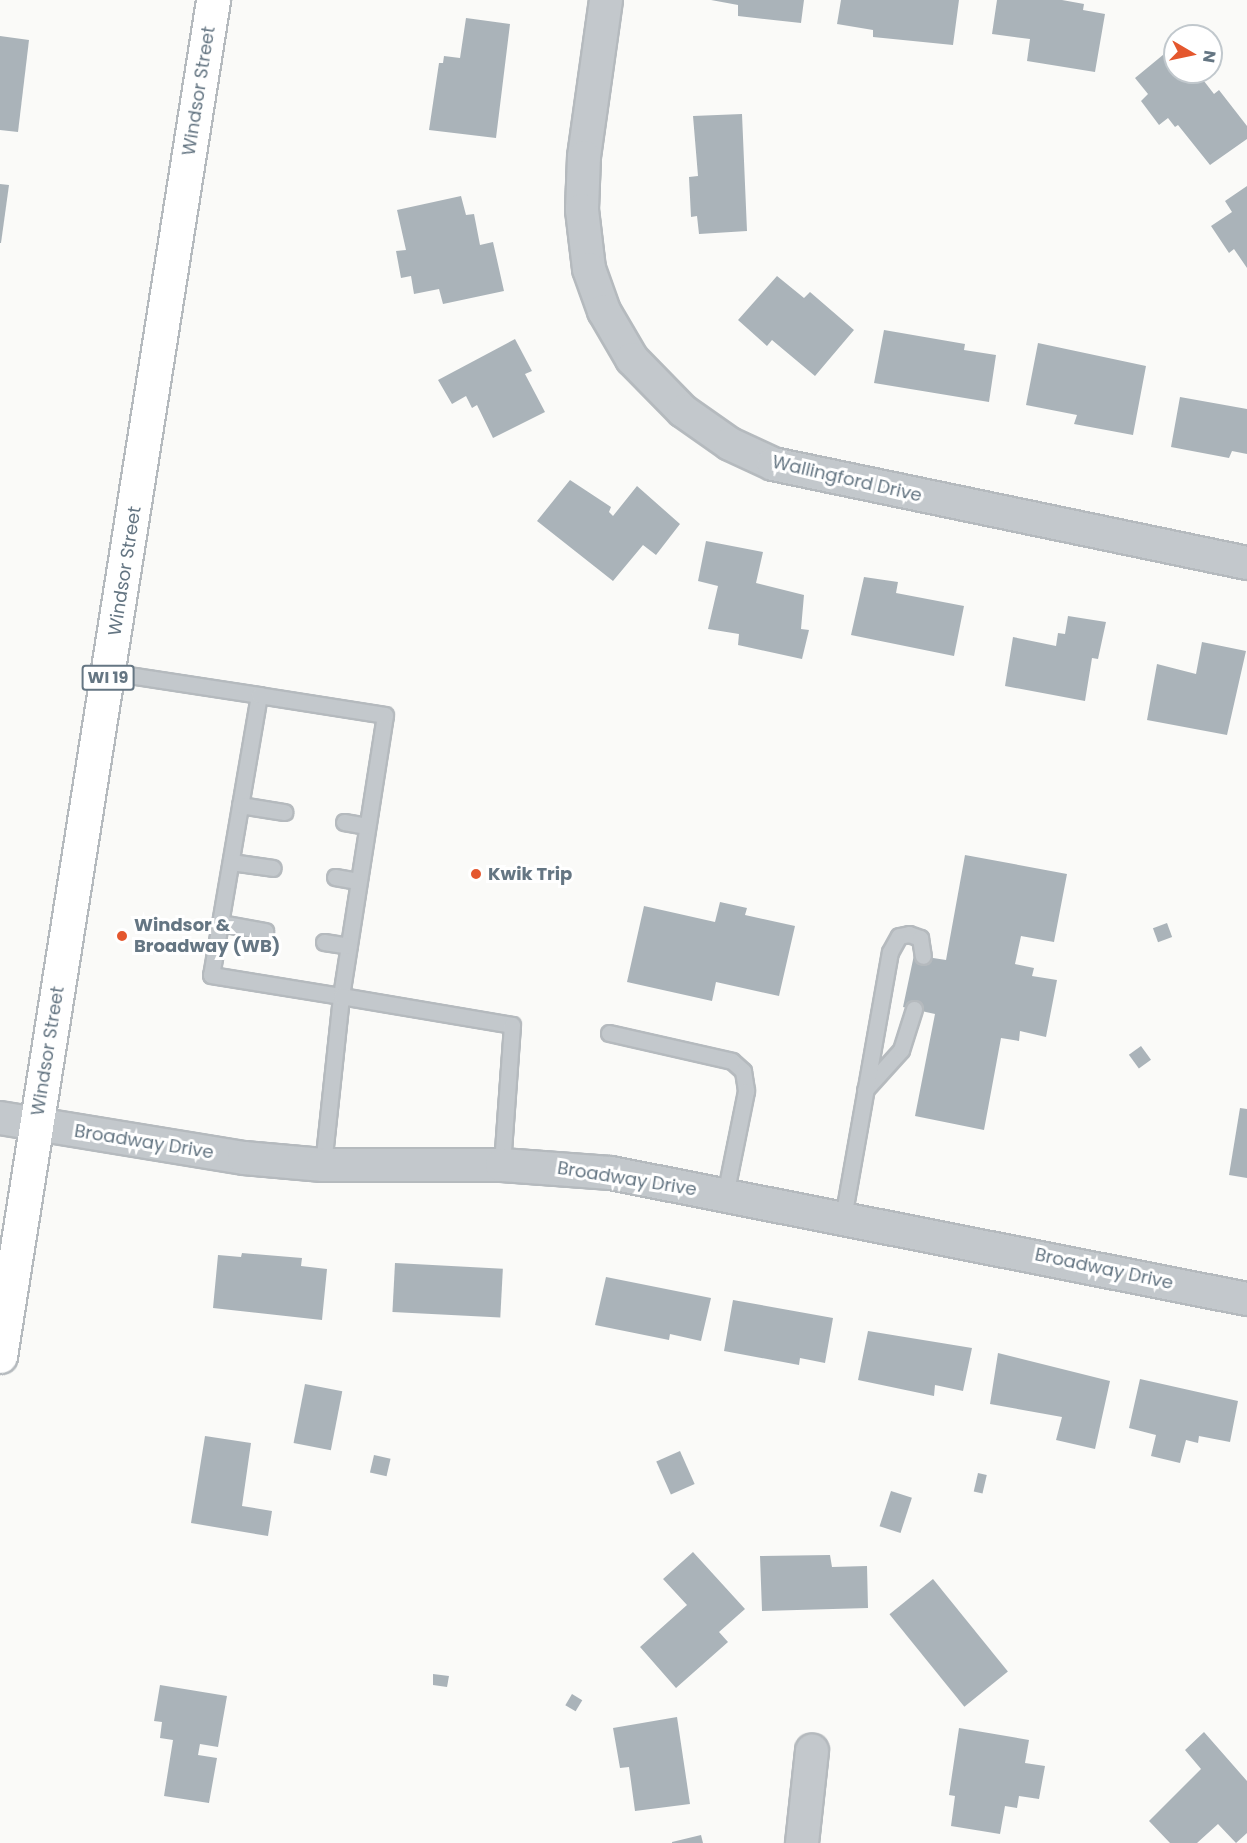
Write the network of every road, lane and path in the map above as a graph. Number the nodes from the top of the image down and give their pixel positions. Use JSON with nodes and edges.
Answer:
{"nodes":[{"id":1,"x":213,"y":0,"type":"edge"},
{"id":2,"x":606,"y":0,"type":"edge"},
{"id":3,"x":1247,"y":563,"type":"edge"},
{"id":4,"x":109,"y":672,"type":"junction"},
{"id":5,"x":259,"y":695,"type":"junction"},
{"id":6,"x":240,"y":805,"type":"junction"},
{"id":7,"x":284,"y":812,"type":"dead end"},
{"id":8,"x":344,"y":822,"type":"dead end"},
{"id":9,"x":367,"y":826,"type":"junction"},
{"id":10,"x":231,"y":862,"type":"junction"},
{"id":11,"x":273,"y":868,"type":"dead end"},
{"id":12,"x":335,"y":877,"type":"dead end"},
{"id":13,"x":358,"y":881,"type":"junction"},
{"id":14,"x":220,"y":923,"type":"junction"},
{"id":15,"x":265,"y":931,"type":"dead end"},
{"id":16,"x":324,"y":942,"type":"dead end"},
{"id":17,"x":349,"y":946,"type":"junction"},
{"id":18,"x":923,"y":956,"type":"dead end"},
{"id":19,"x":341,"y":996,"type":"junction"},
{"id":20,"x":914,"y":1009,"type":"dead end"},
{"id":21,"x":609,"y":1033,"type":"dead end"},
{"id":22,"x":865,"y":1090,"type":"junction"},
{"id":23,"x":0,"y":1118,"type":"edge"},
{"id":24,"x":37,"y":1124,"type":"junction"},
{"id":25,"x":502,"y":1165,"type":"junction"},
{"id":26,"x":323,"y":1166,"type":"junction"},
{"id":27,"x":725,"y":1195,"type":"junction"},
{"id":28,"x":843,"y":1218,"type":"junction"},
{"id":29,"x":1247,"y":1299,"type":"edge"},
{"id":30,"x":0,"y":1356,"type":"edge"},
{"id":31,"x":812,"y":1750,"type":"dead end"},
{"id":32,"x":802,"y":1843,"type":"edge"}],
"edges":[{"from":1,"to":4,"type":"main road","name":"Windsor Street","number":"WI 19"},
{"from":2,"to":3,"type":"street","name":"Wallingford Drive"},
{"from":4,"to":5,"type":"lane"},
{"from":4,"to":24,"type":"main road","name":"Windsor Street","number":"WI 19"},
{"from":5,"to":6,"type":"lane"},
{"from":5,"to":9,"type":"lane"},
{"from":6,"to":7,"type":"lane"},
{"from":6,"to":10,"type":"lane"},
{"from":8,"to":9,"type":"lane"},
{"from":9,"to":13,"type":"lane"},
{"from":10,"to":11,"type":"lane"},
{"from":10,"to":14,"type":"lane"},
{"from":12,"to":13,"type":"lane"},
{"from":13,"to":17,"type":"lane"},
{"from":14,"to":15,"type":"lane"},
{"from":14,"to":19,"type":"lane"},
{"from":16,"to":17,"type":"lane"},
{"from":17,"to":19,"type":"lane"},
{"from":18,"to":22,"type":"lane"},
{"from":19,"to":25,"type":"lane"},
{"from":19,"to":26,"type":"lane"},
{"from":20,"to":22,"type":"lane"},
{"from":21,"to":27,"type":"lane"},
{"from":22,"to":28,"type":"lane"},
{"from":23,"to":24,"type":"street","name":"Broadway Drive"},
{"from":24,"to":26,"type":"street","name":"Broadway Drive"},
{"from":24,"to":30,"type":"main road","name":"Windsor Street","number":"WI 19"},
{"from":25,"to":26,"type":"street","name":"Broadway Drive"},
{"from":25,"to":27,"type":"street","name":"Broadway Drive"},
{"from":27,"to":28,"type":"street","name":"Broadway Drive"},
{"from":28,"to":29,"type":"street","name":"Broadway Drive"},
{"from":31,"to":32,"type":"street"}]}
